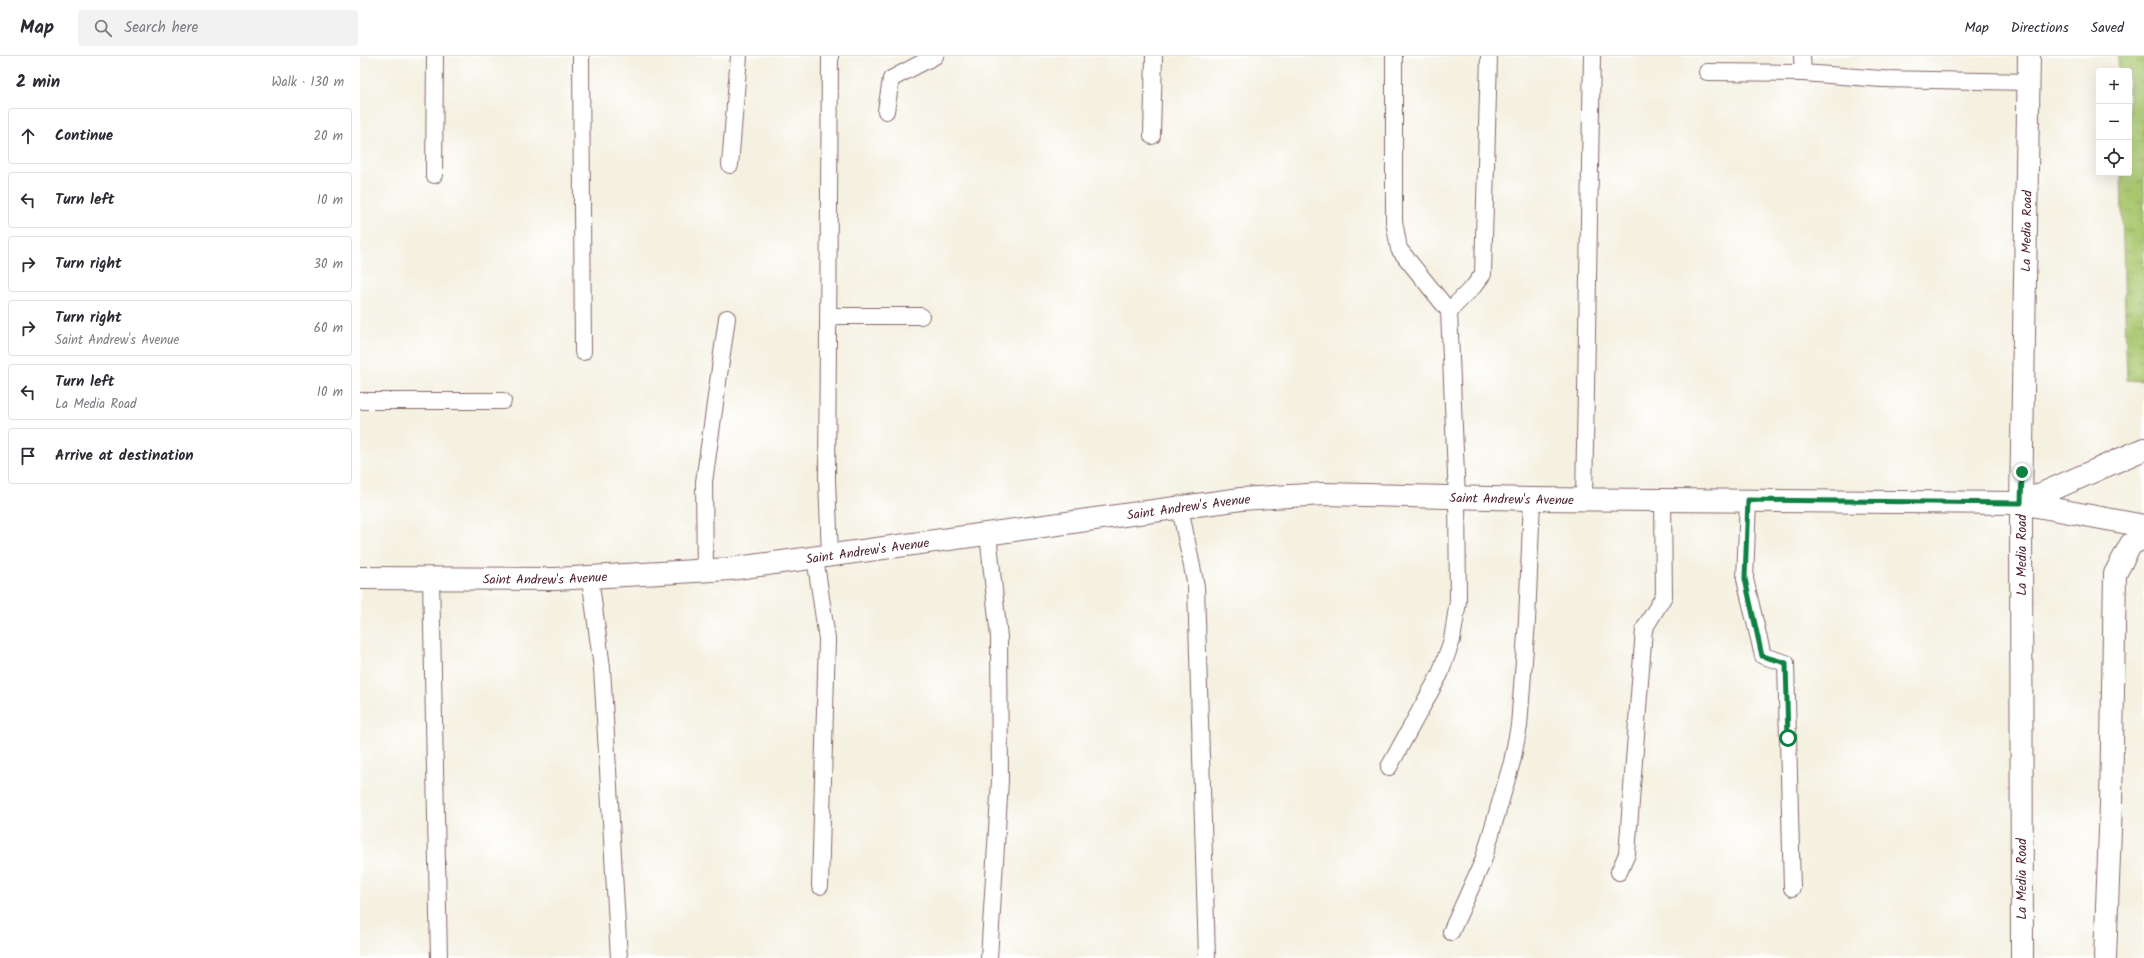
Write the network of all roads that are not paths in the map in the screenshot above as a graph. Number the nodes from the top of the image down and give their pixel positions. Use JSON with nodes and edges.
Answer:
{"nodes":[{"id":1,"x":435,"y":56,"type":"edge"},
{"id":2,"x":581,"y":56,"type":"edge"},
{"id":3,"x":739,"y":56,"type":"edge"},
{"id":4,"x":830,"y":56,"type":"edge"},
{"id":5,"x":935,"y":56,"type":"edge"},
{"id":6,"x":1154,"y":56,"type":"edge"},
{"id":7,"x":1394,"y":56,"type":"edge"},
{"id":8,"x":1489,"y":56,"type":"edge"},
{"id":9,"x":1592,"y":56,"type":"edge"},
{"id":10,"x":1802,"y":56,"type":"edge"},
{"id":11,"x":2029,"y":56,"type":"edge"},
{"id":12,"x":1706,"y":72,"type":"dead end"},
{"id":13,"x":1803,"y":73,"type":"junction"},
{"id":14,"x":2029,"y":82,"type":"junction"},
{"id":15,"x":886,"y":111,"type":"dead end"},
{"id":16,"x":1152,"y":136,"type":"dead end"},
{"id":17,"x":730,"y":165,"type":"dead end"},
{"id":18,"x":434,"y":175,"type":"dead end"},
{"id":19,"x":1449,"y":310,"type":"junction"},
{"id":20,"x":828,"y":316,"type":"junction"},
{"id":21,"x":921,"y":316,"type":"dead end"},
{"id":22,"x":727,"y":318,"type":"dead end"},
{"id":23,"x":583,"y":352,"type":"dead end"},
{"id":24,"x":503,"y":401,"type":"dead end"},
{"id":25,"x":360,"y":402,"type":"edge"},
{"id":26,"x":2144,"y":449,"type":"edge"},
{"id":27,"x":1458,"y":498,"type":"junction"},
{"id":28,"x":1532,"y":499,"type":"junction"},
{"id":29,"x":1584,"y":500,"type":"junction"},
{"id":30,"x":1663,"y":500,"type":"junction"},
{"id":31,"x":1748,"y":500,"type":"junction"},
{"id":32,"x":2021,"y":503,"type":"junction"},
{"id":33,"x":1180,"y":508,"type":"junction"},
{"id":34,"x":2144,"y":526,"type":"edge"},
{"id":35,"x":988,"y":534,"type":"junction"},
{"id":36,"x":2144,"y":538,"type":"edge"},
{"id":37,"x":822,"y":556,"type":"junction"},
{"id":38,"x":705,"y":570,"type":"junction"},
{"id":39,"x":590,"y":576,"type":"junction"},
{"id":40,"x":360,"y":578,"type":"edge"},
{"id":41,"x":431,"y":578,"type":"junction"},
{"id":42,"x":1389,"y":766,"type":"dead end"},
{"id":43,"x":1619,"y":872,"type":"dead end"},
{"id":44,"x":820,"y":886,"type":"dead end"},
{"id":45,"x":1792,"y":888,"type":"dead end"},
{"id":46,"x":1451,"y":932,"type":"dead end"},
{"id":47,"x":439,"y":958,"type":"edge"},
{"id":48,"x":619,"y":958,"type":"edge"},
{"id":49,"x":989,"y":958,"type":"edge"},
{"id":50,"x":1207,"y":958,"type":"edge"},
{"id":51,"x":2022,"y":958,"type":"edge"},
{"id":52,"x":2105,"y":958,"type":"edge"}],
"edges":[{"from":1,"to":18,"type":"lane"},
{"from":2,"to":23,"type":"lane"},
{"from":3,"to":17,"type":"lane"},
{"from":4,"to":20,"type":"lane"},
{"from":5,"to":15,"type":"lane"},
{"from":6,"to":16,"type":"lane"},
{"from":7,"to":19,"type":"lane"},
{"from":8,"to":19,"type":"lane"},
{"from":9,"to":29,"type":"lane"},
{"from":10,"to":13,"type":"lane"},
{"from":11,"to":14,"type":"main road","name":"La Media Road"},
{"from":12,"to":13,"type":"lane"},
{"from":13,"to":14,"type":"lane"},
{"from":14,"to":32,"type":"main road","name":"La Media Road"},
{"from":19,"to":27,"type":"lane"},
{"from":20,"to":21,"type":"lane"},
{"from":20,"to":37,"type":"lane"},
{"from":22,"to":38,"type":"lane"},
{"from":24,"to":25,"type":"lane"},
{"from":26,"to":32,"type":"main road"},
{"from":27,"to":28,"type":"main road","name":"Saint Andrew's Avenue"},
{"from":27,"to":33,"type":"main road","name":"Saint Andrew's Avenue"},
{"from":27,"to":42,"type":"lane"},
{"from":28,"to":29,"type":"main road","name":"Saint Andrew's Avenue"},
{"from":28,"to":46,"type":"lane"},
{"from":29,"to":30,"type":"main road","name":"Saint Andrew's Avenue"},
{"from":30,"to":31,"type":"main road","name":"Saint Andrew's Avenue"},
{"from":30,"to":43,"type":"lane"},
{"from":31,"to":32,"type":"main road","name":"Saint Andrew's Avenue"},
{"from":31,"to":45,"type":"lane"},
{"from":32,"to":34,"type":"main road"},
{"from":32,"to":51,"type":"main road","name":"La Media Road"},
{"from":33,"to":35,"type":"main road","name":"Saint Andrew's Avenue"},
{"from":33,"to":50,"type":"lane"},
{"from":35,"to":37,"type":"main road","name":"Saint Andrew's Avenue"},
{"from":35,"to":49,"type":"lane"},
{"from":36,"to":52,"type":"main road"},
{"from":37,"to":38,"type":"main road","name":"Saint Andrew's Avenue"},
{"from":37,"to":44,"type":"lane"},
{"from":38,"to":39,"type":"main road","name":"Saint Andrew's Avenue"},
{"from":39,"to":41,"type":"main road","name":"Saint Andrew's Avenue"},
{"from":39,"to":48,"type":"lane"},
{"from":40,"to":41,"type":"main road","name":"Saint Andrew's Avenue"},
{"from":41,"to":47,"type":"lane"}]}
